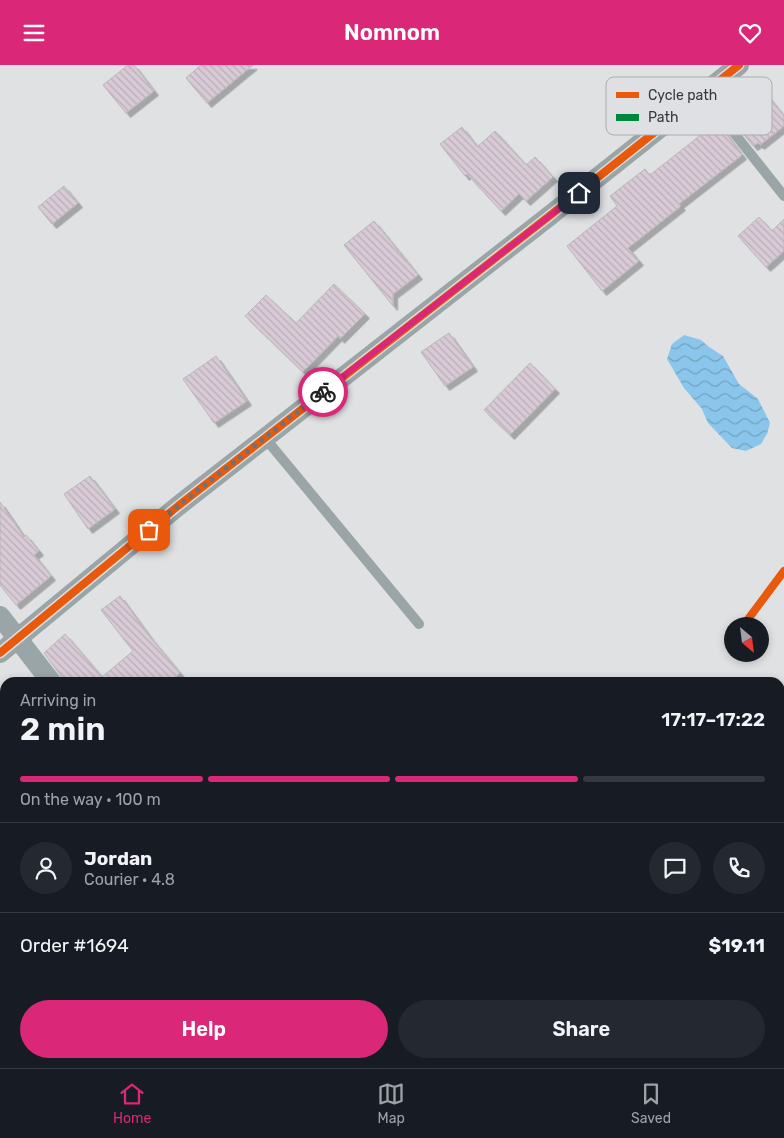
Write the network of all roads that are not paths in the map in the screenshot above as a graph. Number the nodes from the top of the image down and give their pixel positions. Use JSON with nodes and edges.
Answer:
{"nodes":[{"id":1,"x":739,"y":65,"type":"edge"},
{"id":2,"x":724,"y":77,"type":"edge"},
{"id":3,"x":651,"y":135,"type":"edge"},
{"id":4,"x":736,"y":135,"type":"edge"},
{"id":5,"x":784,"y":196,"type":"edge"},
{"id":6,"x":264,"y":438,"type":"junction"},
{"id":7,"x":0,"y":616,"type":"edge"},
{"id":8,"x":419,"y":624,"type":"dead end"},
{"id":9,"x":18,"y":639,"type":"junction"},
{"id":10,"x":0,"y":653,"type":"edge"},
{"id":11,"x":47,"y":677,"type":"edge"}],
"edges":[{"from":1,"to":2,"type":"street"},
{"from":3,"to":6,"type":"street"},
{"from":4,"to":5,"type":"lane"},
{"from":6,"to":8,"type":"lane"},
{"from":6,"to":9,"type":"street"},
{"from":7,"to":9,"type":"street"},
{"from":9,"to":10,"type":"street"},
{"from":9,"to":11,"type":"street"}]}
